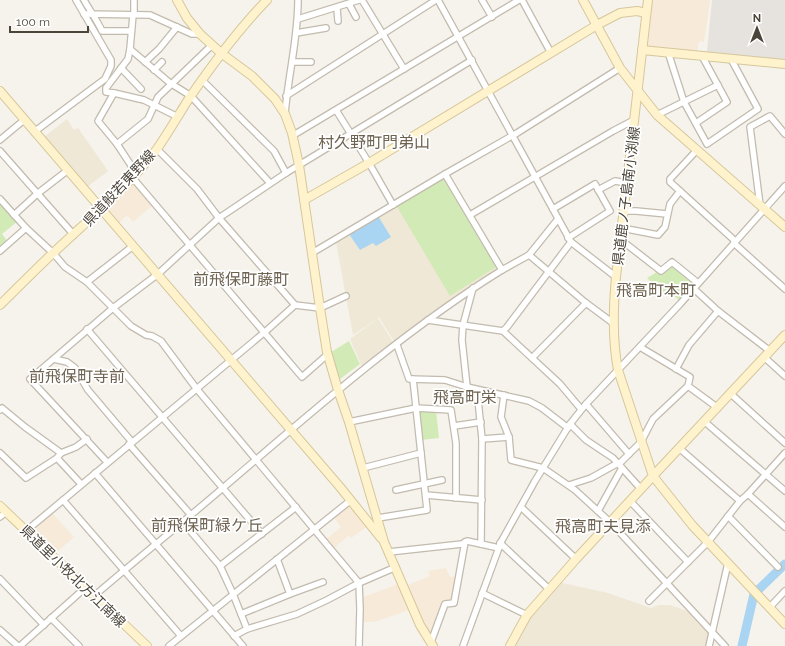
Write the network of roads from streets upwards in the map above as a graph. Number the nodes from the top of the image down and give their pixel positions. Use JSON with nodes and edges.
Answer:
{"nodes":[{"id":1,"x":76,"y":0,"type":"edge"},
{"id":2,"x":84,"y":0,"type":"edge"},
{"id":3,"x":134,"y":0,"type":"edge"},
{"id":4,"x":177,"y":0,"type":"edge"},
{"id":5,"x":267,"y":0,"type":"edge"},
{"id":6,"x":298,"y":0,"type":"edge"},
{"id":7,"x":360,"y":0,"type":"edge"},
{"id":8,"x":437,"y":0,"type":"edge"},
{"id":9,"x":482,"y":0,"type":"edge"},
{"id":10,"x":521,"y":0,"type":"edge"},
{"id":11,"x":583,"y":0,"type":"edge"},
{"id":12,"x":648,"y":0,"type":"edge"},
{"id":13,"x":349,"y":4,"type":"junction"},
{"id":14,"x":337,"y":8,"type":"junction"},
{"id":15,"x":646,"y":13,"type":"junction"},
{"id":16,"x":84,"y":14,"type":"junction"},
{"id":17,"x":92,"y":14,"type":"junction"},
{"id":18,"x":133,"y":14,"type":"junction"},
{"id":19,"x":356,"y":17,"type":"dead end"},
{"id":20,"x":492,"y":17,"type":"junction"},
{"id":21,"x":298,"y":19,"type":"junction"},
{"id":22,"x":338,"y":21,"type":"dead end"},
{"id":23,"x":597,"y":25,"type":"junction"},
{"id":24,"x":177,"y":27,"type":"junction"},
{"id":25,"x":326,"y":28,"type":"dead end"},
{"id":26,"x":130,"y":31,"type":"dead end"},
{"id":27,"x":296,"y":33,"type":"junction"},
{"id":28,"x":200,"y":34,"type":"junction"},
{"id":29,"x":382,"y":34,"type":"junction"},
{"id":30,"x":459,"y":37,"type":"junction"},
{"id":31,"x":212,"y":45,"type":"junction"},
{"id":32,"x":130,"y":49,"type":"junction"},
{"id":33,"x":642,"y":50,"type":"junction"},
{"id":34,"x":668,"y":52,"type":"junction"},
{"id":35,"x":222,"y":53,"type":"junction"},
{"id":36,"x":551,"y":53,"type":"junction"},
{"id":37,"x":702,"y":56,"type":"junction"},
{"id":38,"x":731,"y":58,"type":"junction"},
{"id":39,"x":472,"y":60,"type":"junction"},
{"id":40,"x":145,"y":62,"type":"junction"},
{"id":41,"x":162,"y":62,"type":"dead end"},
{"id":42,"x":292,"y":62,"type":"junction"},
{"id":43,"x":311,"y":62,"type":"dead end"},
{"id":44,"x":785,"y":64,"type":"edge"},
{"id":45,"x":121,"y":68,"type":"junction"},
{"id":46,"x":620,"y":68,"type":"junction"},
{"id":47,"x":404,"y":69,"type":"junction"},
{"id":48,"x":154,"y":70,"type":"junction"},
{"id":49,"x":202,"y":80,"type":"junction"},
{"id":50,"x":171,"y":84,"type":"junction"},
{"id":51,"x":718,"y":85,"type":"junction"},
{"id":52,"x":141,"y":89,"type":"dead end"},
{"id":53,"x":0,"y":91,"type":"edge"},
{"id":54,"x":488,"y":91,"type":"junction"},
{"id":55,"x":638,"y":92,"type":"junction"},
{"id":56,"x":114,"y":93,"type":"junction"},
{"id":57,"x":191,"y":96,"type":"junction"},
{"id":58,"x":286,"y":96,"type":"junction"},
{"id":59,"x":684,"y":101,"type":"junction"},
{"id":60,"x":154,"y":105,"type":"junction"},
{"id":61,"x":336,"y":110,"type":"junction"},
{"id":62,"x":285,"y":114,"type":"junction"},
{"id":63,"x":657,"y":115,"type":"junction"},
{"id":64,"x":178,"y":116,"type":"junction"},
{"id":65,"x":24,"y":120,"type":"junction"},
{"id":66,"x":634,"y":120,"type":"junction"},
{"id":67,"x":696,"y":123,"type":"junction"},
{"id":68,"x":34,"y":132,"type":"junction"},
{"id":69,"x":351,"y":133,"type":"junction"},
{"id":70,"x":785,"y":134,"type":"edge"},
{"id":71,"x":513,"y":135,"type":"junction"},
{"id":72,"x":292,"y":136,"type":"junction"},
{"id":73,"x":0,"y":140,"type":"edge"},
{"id":74,"x":117,"y":144,"type":"junction"},
{"id":75,"x":157,"y":149,"type":"junction"},
{"id":76,"x":697,"y":150,"type":"junction"},
{"id":77,"x":0,"y":151,"type":"edge"},
{"id":78,"x":369,"y":163,"type":"junction"},
{"id":79,"x":299,"y":165,"type":"junction"},
{"id":80,"x":68,"y":170,"type":"junction"},
{"id":81,"x":286,"y":172,"type":"junction"},
{"id":82,"x":445,"y":174,"type":"junction"},
{"id":83,"x":134,"y":175,"type":"junction"},
{"id":84,"x":536,"y":176,"type":"junction"},
{"id":85,"x":270,"y":183,"type":"junction"},
{"id":86,"x":627,"y":183,"type":"junction"},
{"id":87,"x":785,"y":186,"type":"edge"},
{"id":88,"x":598,"y":190,"type":"junction"},
{"id":89,"x":680,"y":191,"type":"junction"},
{"id":90,"x":37,"y":194,"type":"junction"},
{"id":91,"x":0,"y":199,"type":"edge"},
{"id":92,"x":304,"y":200,"type":"junction"},
{"id":93,"x":393,"y":205,"type":"junction"},
{"id":94,"x":762,"y":207,"type":"junction"},
{"id":95,"x":102,"y":208,"type":"junction"},
{"id":96,"x":553,"y":209,"type":"junction"},
{"id":97,"x":624,"y":212,"type":"junction"},
{"id":98,"x":668,"y":214,"type":"junction"},
{"id":99,"x":14,"y":215,"type":"junction"},
{"id":100,"x":470,"y":215,"type":"junction"},
{"id":101,"x":219,"y":218,"type":"junction"},
{"id":102,"x":558,"y":220,"type":"junction"},
{"id":103,"x":785,"y":227,"type":"edge"},
{"id":104,"x":26,"y":228,"type":"junction"},
{"id":105,"x":622,"y":228,"type":"junction"},
{"id":106,"x":74,"y":235,"type":"junction"},
{"id":107,"x":569,"y":240,"type":"junction"},
{"id":108,"x":621,"y":240,"type":"junction"},
{"id":109,"x":734,"y":242,"type":"junction"},
{"id":110,"x":190,"y":245,"type":"junction"},
{"id":111,"x":133,"y":246,"type":"junction"},
{"id":112,"x":0,"y":251,"type":"edge"},
{"id":113,"x":53,"y":253,"type":"junction"},
{"id":114,"x":312,"y":254,"type":"junction"},
{"id":115,"x":529,"y":254,"type":"junction"},
{"id":116,"x":502,"y":270,"type":"junction"},
{"id":117,"x":548,"y":271,"type":"junction"},
{"id":118,"x":158,"y":274,"type":"junction"},
{"id":119,"x":616,"y":277,"type":"junction"},
{"id":120,"x":87,"y":282,"type":"junction"},
{"id":121,"x":698,"y":283,"type":"junction"},
{"id":122,"x":473,"y":288,"type":"junction"},
{"id":123,"x":694,"y":288,"type":"junction"},
{"id":124,"x":785,"y":289,"type":"edge"},
{"id":125,"x":346,"y":296,"type":"dead end"},
{"id":126,"x":586,"y":303,"type":"junction"},
{"id":127,"x":0,"y":305,"type":"edge"},
{"id":128,"x":295,"y":305,"type":"junction"},
{"id":129,"x":113,"y":308,"type":"junction"},
{"id":130,"x":320,"y":308,"type":"junction"},
{"id":131,"x":718,"y":311,"type":"junction"},
{"id":132,"x":428,"y":320,"type":"junction"},
{"id":133,"x":613,"y":323,"type":"junction"},
{"id":134,"x":463,"y":325,"type":"junction"},
{"id":135,"x":87,"y":330,"type":"junction"},
{"id":136,"x":502,"y":331,"type":"junction"},
{"id":137,"x":264,"y":333,"type":"junction"},
{"id":138,"x":785,"y":335,"type":"edge"},
{"id":139,"x":396,"y":345,"type":"junction"},
{"id":140,"x":640,"y":347,"type":"junction"},
{"id":141,"x":328,"y":354,"type":"junction"},
{"id":142,"x":767,"y":354,"type":"junction"},
{"id":143,"x":532,"y":358,"type":"junction"},
{"id":144,"x":54,"y":359,"type":"junction"},
{"id":145,"x":231,"y":360,"type":"junction"},
{"id":146,"x":676,"y":369,"type":"junction"},
{"id":147,"x":618,"y":370,"type":"junction"},
{"id":148,"x":785,"y":376,"type":"edge"},
{"id":149,"x":413,"y":379,"type":"junction"},
{"id":150,"x":688,"y":386,"type":"junction"},
{"id":151,"x":467,"y":387,"type":"junction"},
{"id":152,"x":196,"y":388,"type":"junction"},
{"id":153,"x":338,"y":390,"type":"junction"},
{"id":154,"x":477,"y":390,"type":"junction"},
{"id":155,"x":731,"y":394,"type":"junction"},
{"id":156,"x":504,"y":395,"type":"junction"},
{"id":157,"x":586,"y":404,"type":"junction"},
{"id":158,"x":1,"y":408,"type":"edge"},
{"id":159,"x":416,"y":408,"type":"junction"},
{"id":160,"x":718,"y":408,"type":"junction"},
{"id":161,"x":581,"y":409,"type":"junction"},
{"id":162,"x":163,"y":417,"type":"junction"},
{"id":163,"x":349,"y":422,"type":"junction"},
{"id":164,"x":481,"y":422,"type":"junction"},
{"id":165,"x":704,"y":422,"type":"junction"},
{"id":166,"x":454,"y":426,"type":"junction"},
{"id":167,"x":569,"y":426,"type":"junction"},
{"id":168,"x":291,"y":430,"type":"junction"},
{"id":169,"x":509,"y":437,"type":"junction"},
{"id":170,"x":86,"y":439,"type":"junction"},
{"id":171,"x":482,"y":439,"type":"junction"},
{"id":172,"x":641,"y":442,"type":"junction"},
{"id":173,"x":130,"y":443,"type":"junction"},
{"id":174,"x":785,"y":443,"type":"edge"},
{"id":175,"x":679,"y":448,"type":"junction"},
{"id":176,"x":62,"y":453,"type":"junction"},
{"id":177,"x":421,"y":453,"type":"junction"},
{"id":178,"x":785,"y":453,"type":"edge"},
{"id":179,"x":0,"y":454,"type":"edge"},
{"id":180,"x":629,"y":454,"type":"junction"},
{"id":181,"x":57,"y":458,"type":"junction"},
{"id":182,"x":256,"y":459,"type":"junction"},
{"id":183,"x":107,"y":462,"type":"junction"},
{"id":184,"x":620,"y":465,"type":"junction"},
{"id":185,"x":363,"y":468,"type":"junction"},
{"id":186,"x":544,"y":468,"type":"junction"},
{"id":187,"x":95,"y":473,"type":"junction"},
{"id":188,"x":766,"y":474,"type":"junction"},
{"id":189,"x":653,"y":476,"type":"junction"},
{"id":190,"x":442,"y":480,"type":"dead end"},
{"id":191,"x":424,"y":483,"type":"junction"},
{"id":192,"x":81,"y":484,"type":"junction"},
{"id":193,"x":568,"y":485,"type":"junction"},
{"id":194,"x":223,"y":488,"type":"junction"},
{"id":195,"x":641,"y":489,"type":"junction"},
{"id":196,"x":396,"y":490,"type":"dead end"},
{"id":197,"x":785,"y":491,"type":"edge"},
{"id":198,"x":748,"y":494,"type":"junction"},
{"id":199,"x":426,"y":495,"type":"junction"},
{"id":200,"x":456,"y":498,"type":"junction"},
{"id":201,"x":63,"y":500,"type":"junction"},
{"id":202,"x":351,"y":500,"type":"junction"},
{"id":203,"x":482,"y":500,"type":"junction"},
{"id":204,"x":630,"y":501,"type":"junction"},
{"id":205,"x":740,"y":501,"type":"junction"},
{"id":206,"x":0,"y":506,"type":"edge"},
{"id":207,"x":296,"y":507,"type":"junction"},
{"id":208,"x":521,"y":507,"type":"junction"},
{"id":209,"x":598,"y":511,"type":"junction"},
{"id":210,"x":190,"y":514,"type":"junction"},
{"id":211,"x":3,"y":515,"type":"edge"},
{"id":212,"x":728,"y":516,"type":"junction"},
{"id":213,"x":378,"y":518,"type":"junction"},
{"id":214,"x":182,"y":521,"type":"junction"},
{"id":215,"x":611,"y":523,"type":"junction"},
{"id":216,"x":785,"y":527,"type":"edge"},
{"id":217,"x":314,"y":530,"type":"junction"},
{"id":218,"x":26,"y":531,"type":"junction"},
{"id":219,"x":262,"y":534,"type":"junction"},
{"id":220,"x":384,"y":542,"type":"junction"},
{"id":221,"x":465,"y":542,"type":"junction"},
{"id":222,"x":708,"y":542,"type":"junction"},
{"id":223,"x":156,"y":543,"type":"junction"},
{"id":224,"x":481,"y":544,"type":"junction"},
{"id":225,"x":499,"y":546,"type":"junction"},
{"id":226,"x":389,"y":552,"type":"junction"},
{"id":227,"x":277,"y":559,"type":"junction"},
{"id":228,"x":576,"y":559,"type":"junction"},
{"id":229,"x":688,"y":562,"type":"junction"},
{"id":230,"x":728,"y":563,"type":"junction"},
{"id":231,"x":220,"y":566,"type":"junction"},
{"id":232,"x":396,"y":567,"type":"junction"},
{"id":233,"x":778,"y":567,"type":"dead end"},
{"id":234,"x":124,"y":570,"type":"junction"},
{"id":235,"x":0,"y":579,"type":"edge"},
{"id":236,"x":323,"y":582,"type":"dead end"},
{"id":237,"x":359,"y":583,"type":"junction"},
{"id":238,"x":667,"y":584,"type":"junction"},
{"id":239,"x":86,"y":588,"type":"junction"},
{"id":240,"x":549,"y":589,"type":"junction"},
{"id":241,"x":785,"y":591,"type":"edge"},
{"id":242,"x":482,"y":593,"type":"junction"},
{"id":243,"x":233,"y":594,"type":"junction"},
{"id":244,"x":290,"y":594,"type":"junction"},
{"id":245,"x":94,"y":596,"type":"junction"},
{"id":246,"x":649,"y":601,"type":"dead end"},
{"id":247,"x":769,"y":608,"type":"junction"},
{"id":248,"x":212,"y":611,"type":"junction"},
{"id":249,"x":241,"y":614,"type":"junction"},
{"id":250,"x":527,"y":615,"type":"junction"},
{"id":251,"x":51,"y":618,"type":"junction"},
{"id":252,"x":785,"y":624,"type":"edge"},
{"id":253,"x":44,"y":625,"type":"junction"},
{"id":254,"x":247,"y":629,"type":"junction"},
{"id":255,"x":0,"y":630,"type":"edge"},
{"id":256,"x":712,"y":632,"type":"junction"},
{"id":257,"x":181,"y":636,"type":"junction"},
{"id":258,"x":234,"y":636,"type":"junction"},
{"id":259,"x":432,"y":644,"type":"edge"},
{"id":260,"x":19,"y":646,"type":"edge"},
{"id":261,"x":79,"y":646,"type":"edge"},
{"id":262,"x":147,"y":646,"type":"edge"},
{"id":263,"x":170,"y":646,"type":"edge"},
{"id":264,"x":243,"y":646,"type":"edge"},
{"id":265,"x":359,"y":646,"type":"edge"},
{"id":266,"x":463,"y":646,"type":"edge"},
{"id":267,"x":510,"y":646,"type":"edge"},
{"id":268,"x":709,"y":646,"type":"edge"},
{"id":269,"x":725,"y":646,"type":"edge"}],
"edges":[{"from":1,"to":16,"type":"street"},
{"from":2,"to":17,"type":"street"},
{"from":3,"to":18,"type":"street"},
{"from":4,"to":28,"type":"street"},
{"from":5,"to":35,"type":"street","name":"県道般若東野線"},
{"from":6,"to":21,"type":"street"},
{"from":7,"to":13,"type":"street"},
{"from":7,"to":29,"type":"street"},
{"from":8,"to":29,"type":"street"},
{"from":8,"to":30,"type":"street"},
{"from":9,"to":20,"type":"street"},
{"from":10,"to":20,"type":"street"},
{"from":10,"to":36,"type":"street"},
{"from":11,"to":23,"type":"street"},
{"from":12,"to":15,"type":"street","name":"県道鹿ノ子島南小渕線"},
{"from":13,"to":14,"type":"street"},
{"from":13,"to":19,"type":"street"},
{"from":14,"to":21,"type":"street"},
{"from":14,"to":22,"type":"street"},
{"from":15,"to":23,"type":"street"},
{"from":15,"to":33,"type":"street","name":"県道鹿ノ子島南小渕線"},
{"from":16,"to":17,"type":"street"},
{"from":16,"to":68,"type":"street"},
{"from":17,"to":18,"type":"street"},
{"from":17,"to":26,"type":"street"},
{"from":18,"to":24,"type":"street"},
{"from":18,"to":32,"type":"street"},
{"from":20,"to":30,"type":"street"},
{"from":21,"to":27,"type":"street"},
{"from":23,"to":36,"type":"street"},
{"from":23,"to":46,"type":"street"},
{"from":24,"to":28,"type":"street"},
{"from":24,"to":40,"type":"street"},
{"from":25,"to":27,"type":"street"},
{"from":27,"to":42,"type":"street"},
{"from":28,"to":31,"type":"street"},
{"from":29,"to":47,"type":"street"},
{"from":29,"to":58,"type":"street"},
{"from":30,"to":39,"type":"street"},
{"from":30,"to":47,"type":"street"},
{"from":31,"to":35,"type":"street"},
{"from":31,"to":50,"type":"street"},
{"from":32,"to":40,"type":"street"},
{"from":32,"to":45,"type":"street"},
{"from":33,"to":34,"type":"street"},
{"from":33,"to":55,"type":"street","name":"県道鹿ノ子島南小渕線"},
{"from":34,"to":37,"type":"street"},
{"from":34,"to":59,"type":"street"},
{"from":35,"to":49,"type":"street","name":"県道般若東野線"},
{"from":35,"to":62,"type":"street"},
{"from":36,"to":54,"type":"street"},
{"from":37,"to":38,"type":"street"},
{"from":37,"to":51,"type":"street"},
{"from":38,"to":44,"type":"street"},
{"from":38,"to":67,"type":"street"},
{"from":39,"to":54,"type":"street"},
{"from":39,"to":69,"type":"street"},
{"from":40,"to":48,"type":"street"},
{"from":41,"to":48,"type":"street"},
{"from":42,"to":43,"type":"street"},
{"from":42,"to":58,"type":"street"},
{"from":45,"to":52,"type":"street"},
{"from":45,"to":56,"type":"street"},
{"from":46,"to":55,"type":"street"},
{"from":46,"to":71,"type":"street"},
{"from":47,"to":61,"type":"street"},
{"from":48,"to":50,"type":"street"},
{"from":49,"to":57,"type":"street","name":"県道般若東野線"},
{"from":49,"to":81,"type":"street"},
{"from":50,"to":57,"type":"street"},
{"from":50,"to":60,"type":"street"},
{"from":51,"to":59,"type":"street"},
{"from":51,"to":67,"type":"street"},
{"from":53,"to":65,"type":"street"},
{"from":54,"to":71,"type":"street"},
{"from":54,"to":78,"type":"street"},
{"from":55,"to":63,"type":"street"},
{"from":55,"to":66,"type":"street","name":"県道鹿ノ子島南小渕線"},
{"from":56,"to":60,"type":"street"},
{"from":56,"to":74,"type":"street"},
{"from":57,"to":64,"type":"street","name":"県道般若東野線"},
{"from":57,"to":85,"type":"street"},
{"from":58,"to":62,"type":"street"},
{"from":59,"to":63,"type":"street"},
{"from":59,"to":67,"type":"street"},
{"from":60,"to":64,"type":"street"},
{"from":60,"to":74,"type":"street"},
{"from":61,"to":69,"type":"street"},
{"from":61,"to":72,"type":"street"},
{"from":62,"to":72,"type":"street"},
{"from":63,"to":76,"type":"street"},
{"from":64,"to":75,"type":"street","name":"県道般若東野線"},
{"from":65,"to":68,"type":"street"},
{"from":65,"to":73,"type":"street"},
{"from":66,"to":84,"type":"street"},
{"from":66,"to":86,"type":"street","name":"県道鹿ノ子島南小渕線"},
{"from":68,"to":80,"type":"street"},
{"from":69,"to":78,"type":"street"},
{"from":69,"to":79,"type":"street"},
{"from":70,"to":94,"type":"street"},
{"from":71,"to":82,"type":"street"},
{"from":71,"to":84,"type":"street"},
{"from":72,"to":79,"type":"street"},
{"from":74,"to":83,"type":"street"},
{"from":75,"to":83,"type":"street","name":"県道般若東野線"},
{"from":75,"to":101,"type":"street"},
{"from":76,"to":89,"type":"street"},
{"from":76,"to":94,"type":"street"},
{"from":77,"to":90,"type":"street"},
{"from":78,"to":92,"type":"street"},
{"from":78,"to":93,"type":"street"},
{"from":79,"to":81,"type":"street"},
{"from":79,"to":92,"type":"street"},
{"from":80,"to":90,"type":"street"},
{"from":80,"to":95,"type":"street"},
{"from":81,"to":85,"type":"street"},
{"from":82,"to":93,"type":"street"},
{"from":82,"to":100,"type":"street"},
{"from":83,"to":95,"type":"street","name":"県道般若東野線"},
{"from":83,"to":110,"type":"street"},
{"from":84,"to":96,"type":"street"},
{"from":84,"to":100,"type":"street"},
{"from":85,"to":101,"type":"street"},
{"from":86,"to":88,"type":"street"},
{"from":86,"to":97,"type":"street","name":"県道鹿ノ子島南小渕線"},
{"from":87,"to":94,"type":"street"},
{"from":88,"to":96,"type":"street"},
{"from":88,"to":107,"type":"street"},
{"from":89,"to":98,"type":"street"},
{"from":89,"to":109,"type":"street"},
{"from":90,"to":99,"type":"street"},
{"from":90,"to":106,"type":"street"},
{"from":91,"to":99,"type":"street"},
{"from":92,"to":114,"type":"street"},
{"from":93,"to":114,"type":"street"},
{"from":94,"to":103,"type":"street"},
{"from":94,"to":109,"type":"street"},
{"from":95,"to":106,"type":"street","name":"県道般若東野線"},
{"from":95,"to":111,"type":"street"},
{"from":96,"to":102,"type":"street"},
{"from":97,"to":98,"type":"street"},
{"from":97,"to":105,"type":"street","name":"県道鹿ノ子島南小渕線"},
{"from":98,"to":105,"type":"street"},
{"from":99,"to":104,"type":"street"},
{"from":100,"to":116,"type":"street"},
{"from":101,"to":110,"type":"street"},
{"from":101,"to":128,"type":"street"},
{"from":102,"to":107,"type":"street"},
{"from":102,"to":115,"type":"street"},
{"from":104,"to":112,"type":"street"},
{"from":104,"to":113,"type":"street"},
{"from":105,"to":108,"type":"street","name":"県道鹿ノ子島南小渕線"},
{"from":106,"to":113,"type":"street","name":"県道般若東野線"},
{"from":107,"to":117,"type":"street"},
{"from":107,"to":119,"type":"street"},
{"from":108,"to":119,"type":"street","name":"県道鹿ノ子島南小渕線"},
{"from":108,"to":121,"type":"street"},
{"from":109,"to":121,"type":"street"},
{"from":109,"to":124,"type":"street"},
{"from":110,"to":118,"type":"street"},
{"from":110,"to":137,"type":"street"},
{"from":111,"to":118,"type":"street"},
{"from":111,"to":120,"type":"street"},
{"from":113,"to":120,"type":"street"},
{"from":113,"to":127,"type":"street","name":"県道般若東野線"},
{"from":114,"to":130,"type":"street"},
{"from":115,"to":116,"type":"street"},
{"from":115,"to":117,"type":"street"},
{"from":116,"to":122,"type":"street"},
{"from":117,"to":126,"type":"street"},
{"from":117,"to":136,"type":"street"},
{"from":118,"to":129,"type":"street"},
{"from":118,"to":145,"type":"street"},
{"from":119,"to":133,"type":"street","name":"県道鹿ノ子島南小渕線"},
{"from":120,"to":129,"type":"street"},
{"from":121,"to":123,"type":"street"},
{"from":122,"to":132,"type":"street"},
{"from":122,"to":134,"type":"street"},
{"from":123,"to":131,"type":"street"},
{"from":123,"to":140,"type":"street"},
{"from":125,"to":130,"type":"street"},
{"from":126,"to":133,"type":"street"},
{"from":126,"to":143,"type":"street"},
{"from":128,"to":130,"type":"street"},
{"from":128,"to":137,"type":"street"},
{"from":129,"to":135,"type":"street"},
{"from":129,"to":152,"type":"street"},
{"from":130,"to":141,"type":"street"},
{"from":131,"to":142,"type":"street"},
{"from":131,"to":146,"type":"street"},
{"from":132,"to":134,"type":"street"},
{"from":132,"to":139,"type":"street"},
{"from":133,"to":147,"type":"street","name":"県道鹿ノ子島南小渕線"},
{"from":134,"to":136,"type":"street"},
{"from":134,"to":151,"type":"street"},
{"from":135,"to":144,"type":"street"},
{"from":135,"to":162,"type":"street"},
{"from":136,"to":143,"type":"street"},
{"from":137,"to":141,"type":"street"},
{"from":137,"to":145,"type":"street"},
{"from":138,"to":142,"type":"street"},
{"from":139,"to":149,"type":"street"},
{"from":139,"to":153,"type":"street"},
{"from":140,"to":146,"type":"street"},
{"from":140,"to":147,"type":"street"},
{"from":141,"to":153,"type":"street"},
{"from":142,"to":148,"type":"street"},
{"from":142,"to":155,"type":"street"},
{"from":143,"to":161,"type":"street"},
{"from":144,"to":170,"type":"street"},
{"from":144,"to":173,"type":"street"},
{"from":145,"to":152,"type":"street"},
{"from":145,"to":168,"type":"street"},
{"from":146,"to":150,"type":"street"},
{"from":147,"to":157,"type":"street"},
{"from":147,"to":172,"type":"street","name":"県道鹿ノ子島南小渕線"},
{"from":149,"to":151,"type":"street"},
{"from":149,"to":159,"type":"street"},
{"from":150,"to":160,"type":"street"},
{"from":150,"to":172,"type":"street"},
{"from":151,"to":154,"type":"street"},
{"from":152,"to":162,"type":"street"},
{"from":152,"to":182,"type":"street"},
{"from":153,"to":163,"type":"street"},
{"from":153,"to":168,"type":"street"},
{"from":154,"to":156,"type":"street"},
{"from":154,"to":164,"type":"street"},
{"from":155,"to":160,"type":"street"},
{"from":155,"to":174,"type":"street"},
{"from":156,"to":167,"type":"street"},
{"from":156,"to":169,"type":"street"},
{"from":157,"to":161,"type":"street"},
{"from":157,"to":180,"type":"street"},
{"from":158,"to":176,"type":"street"},
{"from":159,"to":163,"type":"street"},
{"from":159,"to":166,"type":"street"},
{"from":159,"to":177,"type":"street"},
{"from":160,"to":165,"type":"street"},
{"from":161,"to":167,"type":"street"},
{"from":162,"to":173,"type":"street"},
{"from":162,"to":194,"type":"street"},
{"from":163,"to":185,"type":"street"},
{"from":164,"to":166,"type":"street"},
{"from":164,"to":171,"type":"street"},
{"from":165,"to":175,"type":"street"},
{"from":165,"to":188,"type":"street"},
{"from":166,"to":200,"type":"street"},
{"from":167,"to":184,"type":"street"},
{"from":167,"to":186,"type":"street"},
{"from":168,"to":182,"type":"street"},
{"from":168,"to":202,"type":"street"},
{"from":169,"to":171,"type":"street"},
{"from":169,"to":186,"type":"street"},
{"from":170,"to":176,"type":"street"},
{"from":170,"to":183,"type":"street"},
{"from":171,"to":203,"type":"street"},
{"from":172,"to":180,"type":"street"},
{"from":172,"to":189,"type":"street","name":"県道鹿ノ子島南小渕線"},
{"from":173,"to":183,"type":"street"},
{"from":173,"to":210,"type":"street"},
{"from":175,"to":189,"type":"street"},
{"from":175,"to":205,"type":"street"},
{"from":176,"to":181,"type":"street"},
{"from":177,"to":185,"type":"street"},
{"from":177,"to":191,"type":"street"},
{"from":178,"to":188,"type":"street"},
{"from":179,"to":181,"type":"street"},
{"from":180,"to":184,"type":"street"},
{"from":181,"to":192,"type":"street"},
{"from":182,"to":194,"type":"street"},
{"from":182,"to":207,"type":"street"},
{"from":183,"to":187,"type":"street"},
{"from":184,"to":193,"type":"street"},
{"from":184,"to":195,"type":"street"},
{"from":184,"to":209,"type":"street"},
{"from":185,"to":213,"type":"street"},
{"from":186,"to":193,"type":"street"},
{"from":186,"to":208,"type":"street"},
{"from":187,"to":192,"type":"street"},
{"from":187,"to":223,"type":"street"},
{"from":188,"to":197,"type":"street"},
{"from":188,"to":198,"type":"street"},
{"from":189,"to":195,"type":"street"},
{"from":189,"to":222,"type":"street","name":"県道鹿ノ子島南小渕線"},
{"from":190,"to":191,"type":"street"},
{"from":191,"to":196,"type":"street"},
{"from":191,"to":199,"type":"street"},
{"from":192,"to":201,"type":"street"},
{"from":193,"to":209,"type":"street"},
{"from":194,"to":210,"type":"street"},
{"from":194,"to":219,"type":"street"},
{"from":195,"to":204,"type":"street"},
{"from":198,"to":205,"type":"street"},
{"from":198,"to":216,"type":"street"},
{"from":199,"to":200,"type":"street"},
{"from":199,"to":213,"type":"street"},
{"from":200,"to":203,"type":"street"},
{"from":201,"to":218,"type":"street"},
{"from":201,"to":234,"type":"street"},
{"from":202,"to":217,"type":"street"},
{"from":202,"to":220,"type":"street"},
{"from":203,"to":224,"type":"street"},
{"from":204,"to":215,"type":"street"},
{"from":204,"to":229,"type":"street"},
{"from":205,"to":212,"type":"street"},
{"from":206,"to":211,"type":"street","name":"県道里小牧北方江南線"},
{"from":207,"to":217,"type":"street"},
{"from":207,"to":219,"type":"street"},
{"from":208,"to":225,"type":"street"},
{"from":208,"to":228,"type":"street"},
{"from":209,"to":215,"type":"street"},
{"from":210,"to":214,"type":"street"},
{"from":211,"to":218,"type":"street","name":"県道里小牧北方江南線"},
{"from":212,"to":222,"type":"street"},
{"from":212,"to":233,"type":"street"},
{"from":213,"to":220,"type":"street"},
{"from":214,"to":223,"type":"street"},
{"from":214,"to":231,"type":"street"},
{"from":215,"to":228,"type":"street"},
{"from":215,"to":238,"type":"street"},
{"from":217,"to":227,"type":"street"},
{"from":217,"to":237,"type":"street"},
{"from":218,"to":239,"type":"street","name":"県道里小牧北方江南線"},
{"from":219,"to":231,"type":"street"},
{"from":220,"to":226,"type":"street"},
{"from":221,"to":224,"type":"street"},
{"from":221,"to":226,"type":"street"},
{"from":221,"to":259,"type":"street"},
{"from":222,"to":229,"type":"street"},
{"from":222,"to":230,"type":"street","name":"県道鹿ノ子島南小渕線"},
{"from":223,"to":234,"type":"street"},
{"from":223,"to":248,"type":"street"},
{"from":224,"to":225,"type":"street"},
{"from":225,"to":240,"type":"street"},
{"from":225,"to":242,"type":"street"},
{"from":226,"to":232,"type":"street"},
{"from":227,"to":243,"type":"street"},
{"from":227,"to":244,"type":"street"},
{"from":228,"to":240,"type":"street"},
{"from":229,"to":238,"type":"street"},
{"from":230,"to":247,"type":"street","name":"県道鹿ノ子島南小渕線"},
{"from":230,"to":256,"type":"street"},
{"from":231,"to":243,"type":"street"},
{"from":232,"to":237,"type":"street"},
{"from":232,"to":259,"type":"street"},
{"from":234,"to":245,"type":"street"},
{"from":234,"to":257,"type":"street"},
{"from":235,"to":253,"type":"street"},
{"from":236,"to":244,"type":"street"},
{"from":237,"to":254,"type":"street"},
{"from":237,"to":265,"type":"street"},
{"from":238,"to":246,"type":"street"},
{"from":238,"to":256,"type":"street"},
{"from":239,"to":245,"type":"street","name":"県道里小牧北方江南線"},
{"from":239,"to":251,"type":"street"},
{"from":240,"to":250,"type":"street"},
{"from":241,"to":247,"type":"street"},
{"from":242,"to":250,"type":"street"},
{"from":242,"to":266,"type":"street"},
{"from":243,"to":248,"type":"street"},
{"from":243,"to":249,"type":"street"},
{"from":244,"to":249,"type":"street"},
{"from":245,"to":262,"type":"street","name":"県道里小牧北方江南線"},
{"from":247,"to":252,"type":"street","name":"県道鹿ノ子島南小渕線"},
{"from":248,"to":257,"type":"street"},
{"from":248,"to":258,"type":"street"},
{"from":249,"to":254,"type":"street"},
{"from":250,"to":267,"type":"street"},
{"from":251,"to":253,"type":"street"},
{"from":251,"to":261,"type":"street"},
{"from":253,"to":260,"type":"street"},
{"from":254,"to":258,"type":"street"},
{"from":255,"to":260,"type":"street"},
{"from":256,"to":268,"type":"street"},
{"from":256,"to":269,"type":"street"},
{"from":257,"to":263,"type":"street"},
{"from":258,"to":264,"type":"street"}]}
